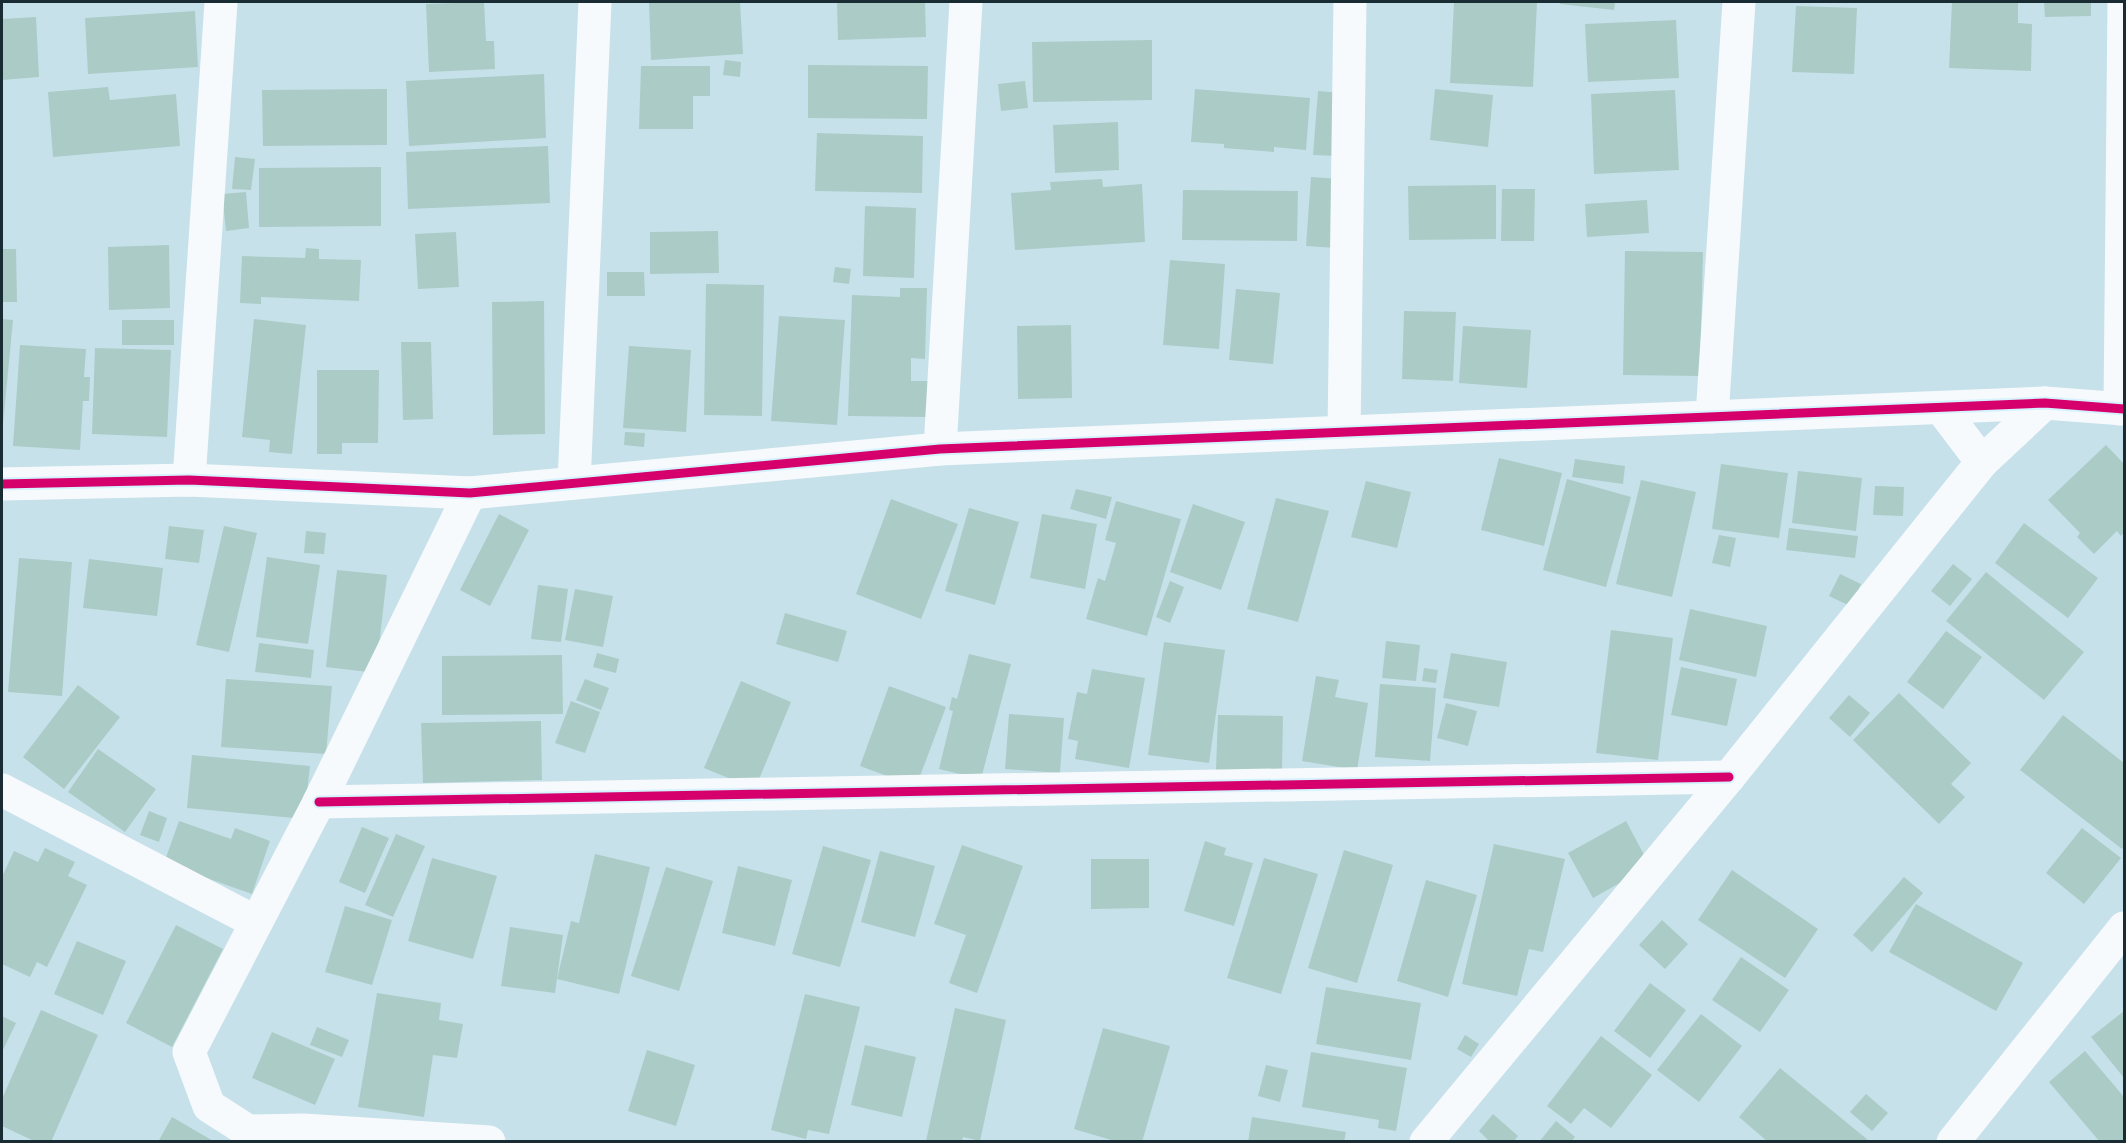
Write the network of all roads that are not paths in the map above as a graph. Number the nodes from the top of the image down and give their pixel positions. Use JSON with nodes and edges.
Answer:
{"nodes":[{"id":1,"x":221,"y":2,"type":"edge"},
{"id":2,"x":595,"y":2,"type":"edge"},
{"id":3,"x":966,"y":2,"type":"edge"},
{"id":4,"x":1350,"y":2,"type":"edge"},
{"id":5,"x":1739,"y":2,"type":"edge"},
{"id":6,"x":2124,"y":2,"type":"edge"},
{"id":7,"x":2045,"y":404,"type":"junction"},
{"id":8,"x":1941,"y":408,"type":"junction"},
{"id":9,"x":2122,"y":409,"type":"edge"},
{"id":10,"x":1712,"y":417,"type":"junction"},
{"id":11,"x":1344,"y":432,"type":"junction"},
{"id":12,"x":940,"y":449,"type":"junction"},
{"id":13,"x":1982,"y":462,"type":"junction"},
{"id":14,"x":189,"y":480,"type":"junction"},
{"id":15,"x":574,"y":483,"type":"junction"},
{"id":16,"x":2,"y":484,"type":"edge"},
{"id":17,"x":470,"y":493,"type":"junction"},
{"id":18,"x":1728,"y":777,"type":"junction"},
{"id":19,"x":2,"y":790,"type":"edge"},
{"id":20,"x":319,"y":802,"type":"junction"},
{"id":21,"x":256,"y":922,"type":"junction"},
{"id":22,"x":2124,"y":928,"type":"edge"},
{"id":23,"x":301,"y":1136,"type":"edge"},
{"id":24,"x":489,"y":1142,"type":"edge"},
{"id":25,"x":1426,"y":1142,"type":"edge"},
{"id":26,"x":1953,"y":1142,"type":"edge"}],
"edges":[{"from":1,"to":14,"type":"street"},
{"from":2,"to":15,"type":"street"},
{"from":3,"to":12,"type":"street"},
{"from":4,"to":11,"type":"street"},
{"from":5,"to":10,"type":"street"},
{"from":6,"to":9,"type":"street"},
{"from":7,"to":8,"type":"street"},
{"from":7,"to":9,"type":"street"},
{"from":7,"to":13,"type":"street"},
{"from":8,"to":10,"type":"street"},
{"from":8,"to":13,"type":"street"},
{"from":10,"to":11,"type":"street"},
{"from":11,"to":12,"type":"street"},
{"from":12,"to":15,"type":"street"},
{"from":13,"to":18,"type":"street"},
{"from":14,"to":16,"type":"street"},
{"from":14,"to":17,"type":"street"},
{"from":15,"to":17,"type":"street"},
{"from":17,"to":20,"type":"street"},
{"from":18,"to":20,"type":"street"},
{"from":18,"to":25,"type":"street"},
{"from":19,"to":21,"type":"street"},
{"from":20,"to":21,"type":"street"},
{"from":21,"to":23,"type":"street"},
{"from":22,"to":26,"type":"street"},
{"from":23,"to":24,"type":"street"}]}
